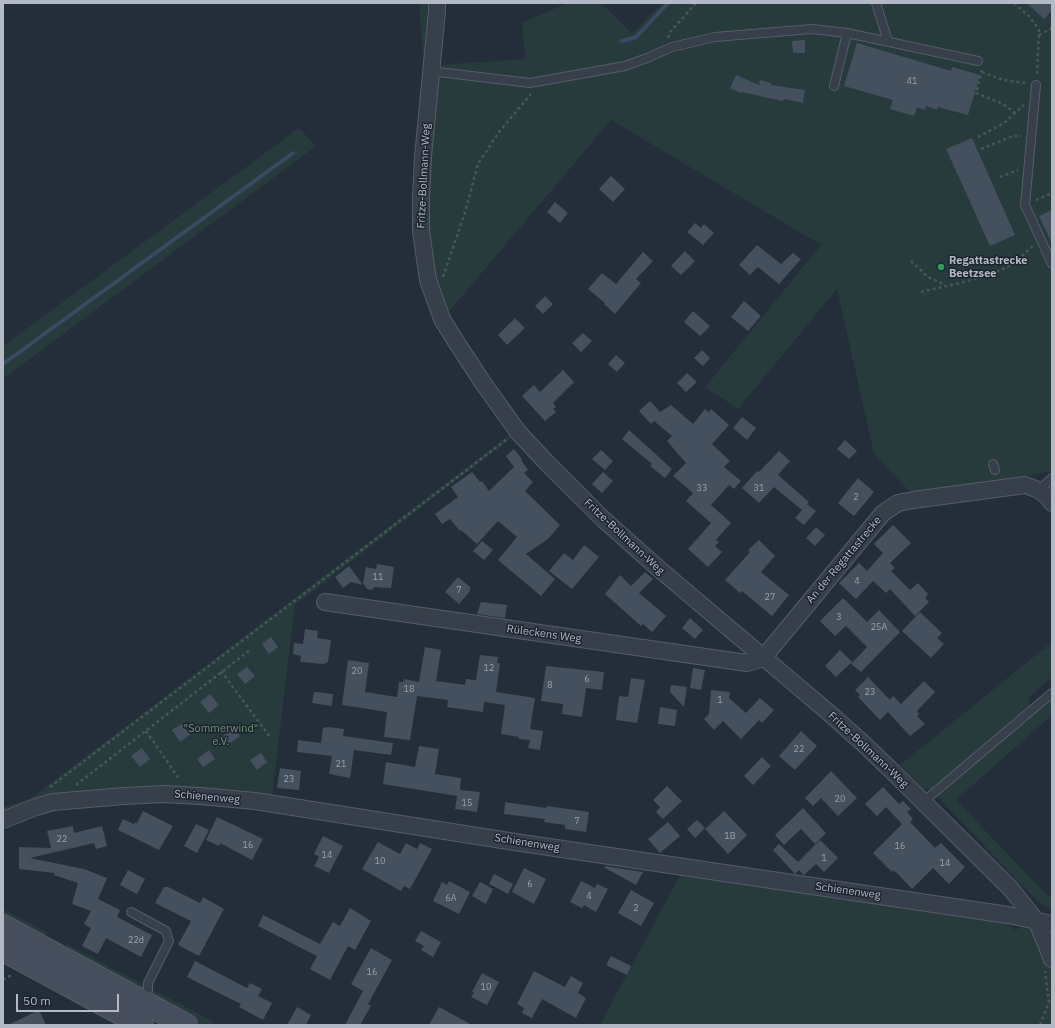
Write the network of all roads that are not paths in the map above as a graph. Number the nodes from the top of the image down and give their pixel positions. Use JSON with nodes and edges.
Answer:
{"nodes":[{"id":1,"x":436,"y":3,"type":"edge"},
{"id":2,"x":876,"y":3,"type":"edge"},
{"id":3,"x":848,"y":34,"type":"junction"},
{"id":4,"x":888,"y":41,"type":"junction"},
{"id":5,"x":978,"y":61,"type":"road end"},
{"id":6,"x":430,"y":71,"type":"junction"},
{"id":7,"x":1036,"y":85,"type":"road end"},
{"id":8,"x":834,"y":86,"type":"dead end"},
{"id":9,"x":1052,"y":264,"type":"edge"},
{"id":10,"x":1052,"y":478,"type":"edge"},
{"id":11,"x":1039,"y":490,"type":"junction"},
{"id":12,"x":1052,"y":503,"type":"edge"},
{"id":13,"x":325,"y":602,"type":"dead end"},
{"id":14,"x":763,"y":658,"type":"junction"},
{"id":15,"x":1052,"y":693,"type":"edge"},
{"id":16,"x":923,"y":802,"type":"junction"},
{"id":17,"x":3,"y":820,"type":"edge"},
{"id":18,"x":131,"y":912,"type":"dead end"},
{"id":19,"x":1045,"y":923,"type":"edge"},
{"id":20,"x":6,"y":934,"type":"edge"},
{"id":21,"x":3,"y":950,"type":"edge"},
{"id":22,"x":1048,"y":965,"type":"edge"},
{"id":23,"x":143,"y":1002,"type":"junction"},
{"id":24,"x":142,"y":1025,"type":"edge"},
{"id":25,"x":186,"y":1025,"type":"edge"}],
"edges":[{"from":1,"to":6,"type":"street","name":"Fritze-Bollmann-Weg"},
{"from":2,"to":4,"type":"lane"},
{"from":3,"to":4,"type":"lane"},
{"from":3,"to":6,"type":"lane"},
{"from":3,"to":8,"type":"lane"},
{"from":4,"to":5,"type":"lane"},
{"from":6,"to":14,"type":"street","name":"Fritze-Bollmann-Weg"},
{"from":7,"to":9,"type":"lane"},
{"from":10,"to":11,"type":"lane"},
{"from":11,"to":12,"type":"street"},
{"from":11,"to":14,"type":"street","name":"An der Regattastrecke"},
{"from":13,"to":14,"type":"street","name":"Rüleckens Weg"},
{"from":14,"to":16,"type":"street","name":"Fritze-Bollmann-Weg"},
{"from":15,"to":16,"type":"lane"},
{"from":16,"to":19,"type":"street","name":"Fritze-Bollmann-Weg"},
{"from":17,"to":19,"type":"street","name":"Schienenweg"},
{"from":18,"to":23,"type":"lane"},
{"from":19,"to":22,"type":"street","name":"Fritze-Bollmann-Weg"},
{"from":20,"to":23,"type":"main road"},
{"from":21,"to":24,"type":"main road"},
{"from":23,"to":25,"type":"main road"}]}
